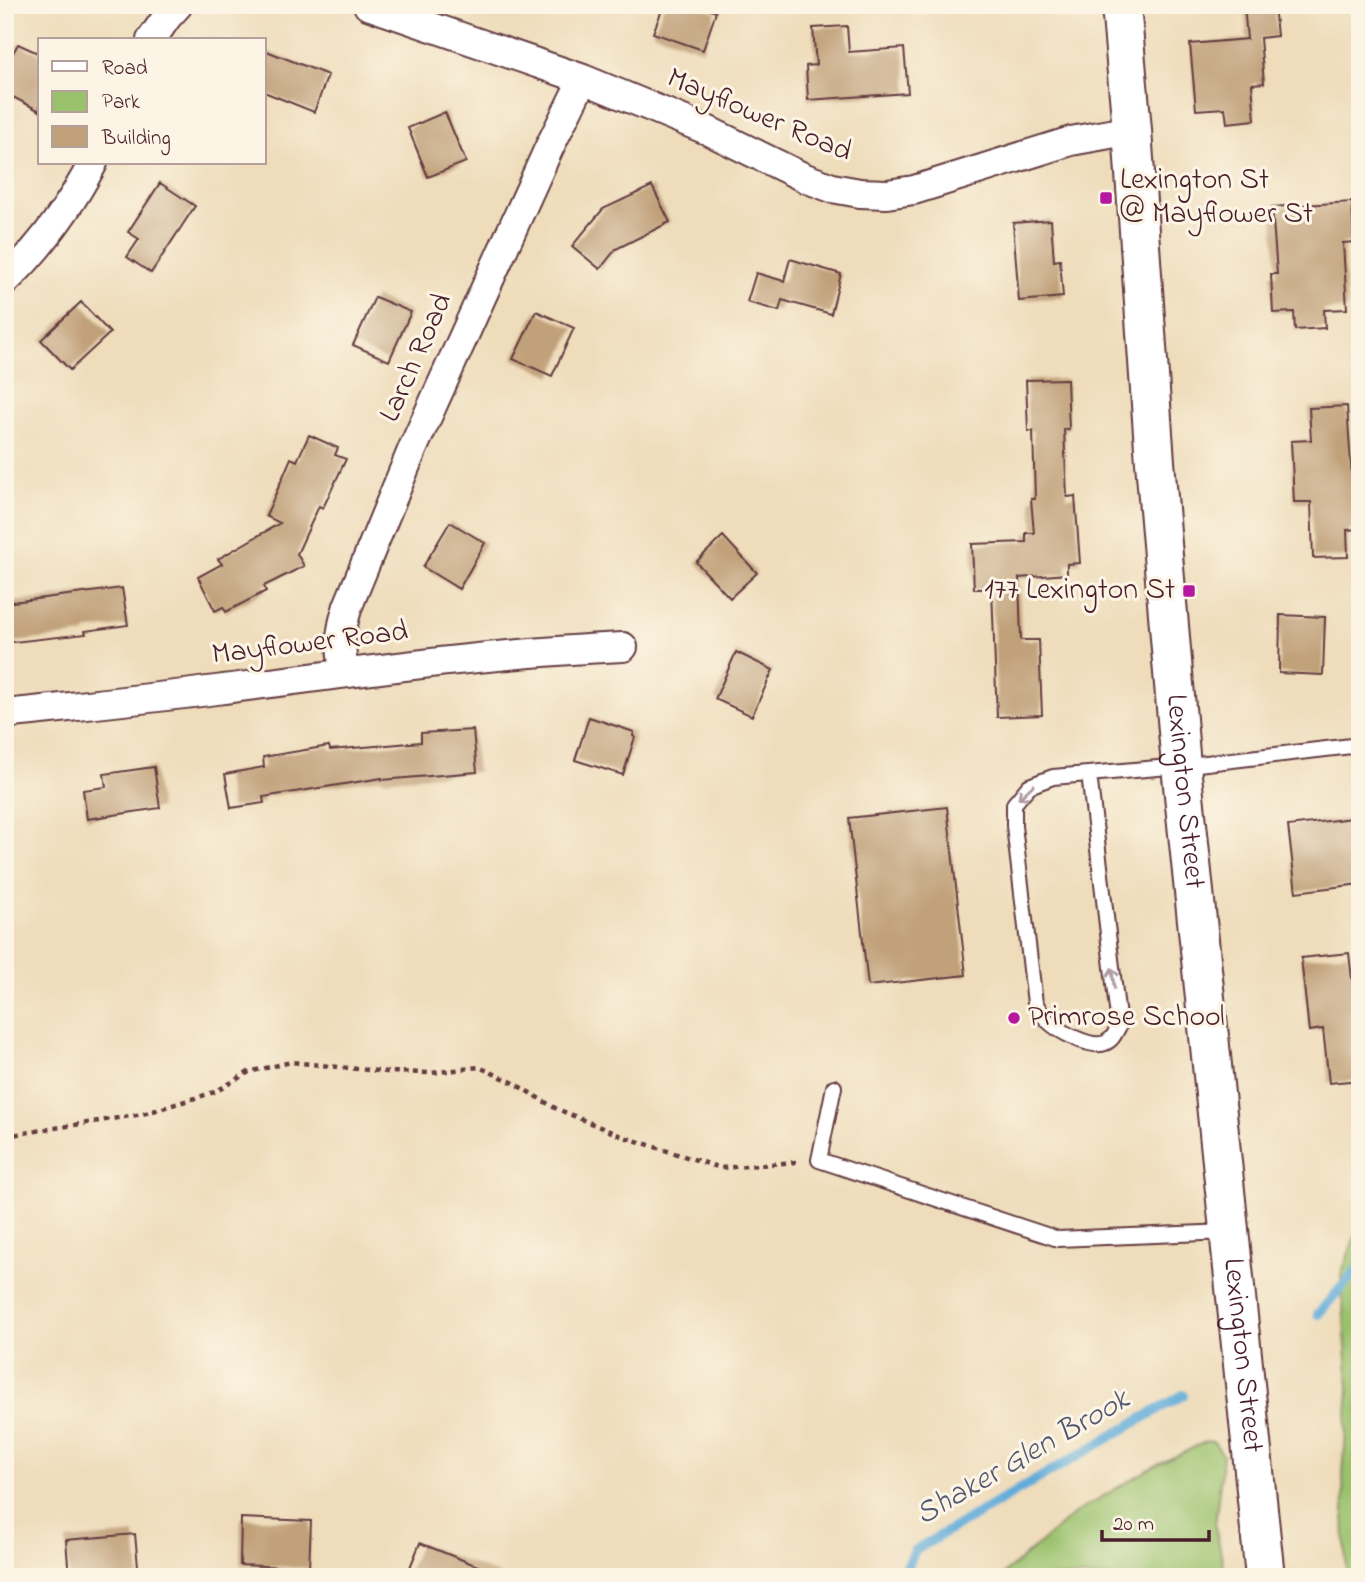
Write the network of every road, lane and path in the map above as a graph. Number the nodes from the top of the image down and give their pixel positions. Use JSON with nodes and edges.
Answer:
{"nodes":[{"id":1,"x":178,"y":5,"type":"edge"},
{"id":2,"x":368,"y":5,"type":"edge"},
{"id":3,"x":1121,"y":5,"type":"edge"},
{"id":4,"x":152,"y":38,"type":"edge"},
{"id":5,"x":583,"y":79,"type":"junction"},
{"id":6,"x":1132,"y":130,"type":"junction"},
{"id":7,"x":92,"y":164,"type":"edge"},
{"id":8,"x":5,"y":281,"type":"edge"},
{"id":9,"x":623,"y":646,"type":"dead end"},
{"id":10,"x":344,"y":672,"type":"junction"},
{"id":11,"x":5,"y":714,"type":"edge"},
{"id":12,"x":1360,"y":745,"type":"edge"},
{"id":13,"x":1181,"y":766,"type":"junction"},
{"id":14,"x":1089,"y":774,"type":"junction"},
{"id":15,"x":834,"y":1087,"type":"dead end"},
{"id":16,"x":5,"y":1136,"type":"edge"},
{"id":17,"x":819,"y":1160,"type":"junction"},
{"id":18,"x":1230,"y":1232,"type":"junction"},
{"id":19,"x":1265,"y":1577,"type":"edge"}],
"edges":[{"from":1,"to":4,"type":"street"},
{"from":2,"to":5,"type":"street","name":"Mayflower Road"},
{"from":3,"to":6,"type":"main road","name":"Lexington Street"},
{"from":5,"to":6,"type":"street","name":"Mayflower Road"},
{"from":5,"to":10,"type":"street","name":"Larch Road"},
{"from":6,"to":13,"type":"main road","name":"Lexington Street"},
{"from":7,"to":8,"type":"street"},
{"from":9,"to":10,"type":"street","name":"Mayflower Road"},
{"from":10,"to":11,"type":"street","name":"Mayflower Road"},
{"from":12,"to":13,"type":"lane"},
{"from":13,"to":14,"type":"lane"},
{"from":13,"to":18,"type":"main road","name":"Lexington Street"},
{"from":14,"to":14,"type":"lane","one_way":true},
{"from":15,"to":17,"type":"lane"},
{"from":16,"to":17,"type":"path"},
{"from":17,"to":18,"type":"lane"},
{"from":18,"to":19,"type":"main road","name":"Lexington Street"}]}
